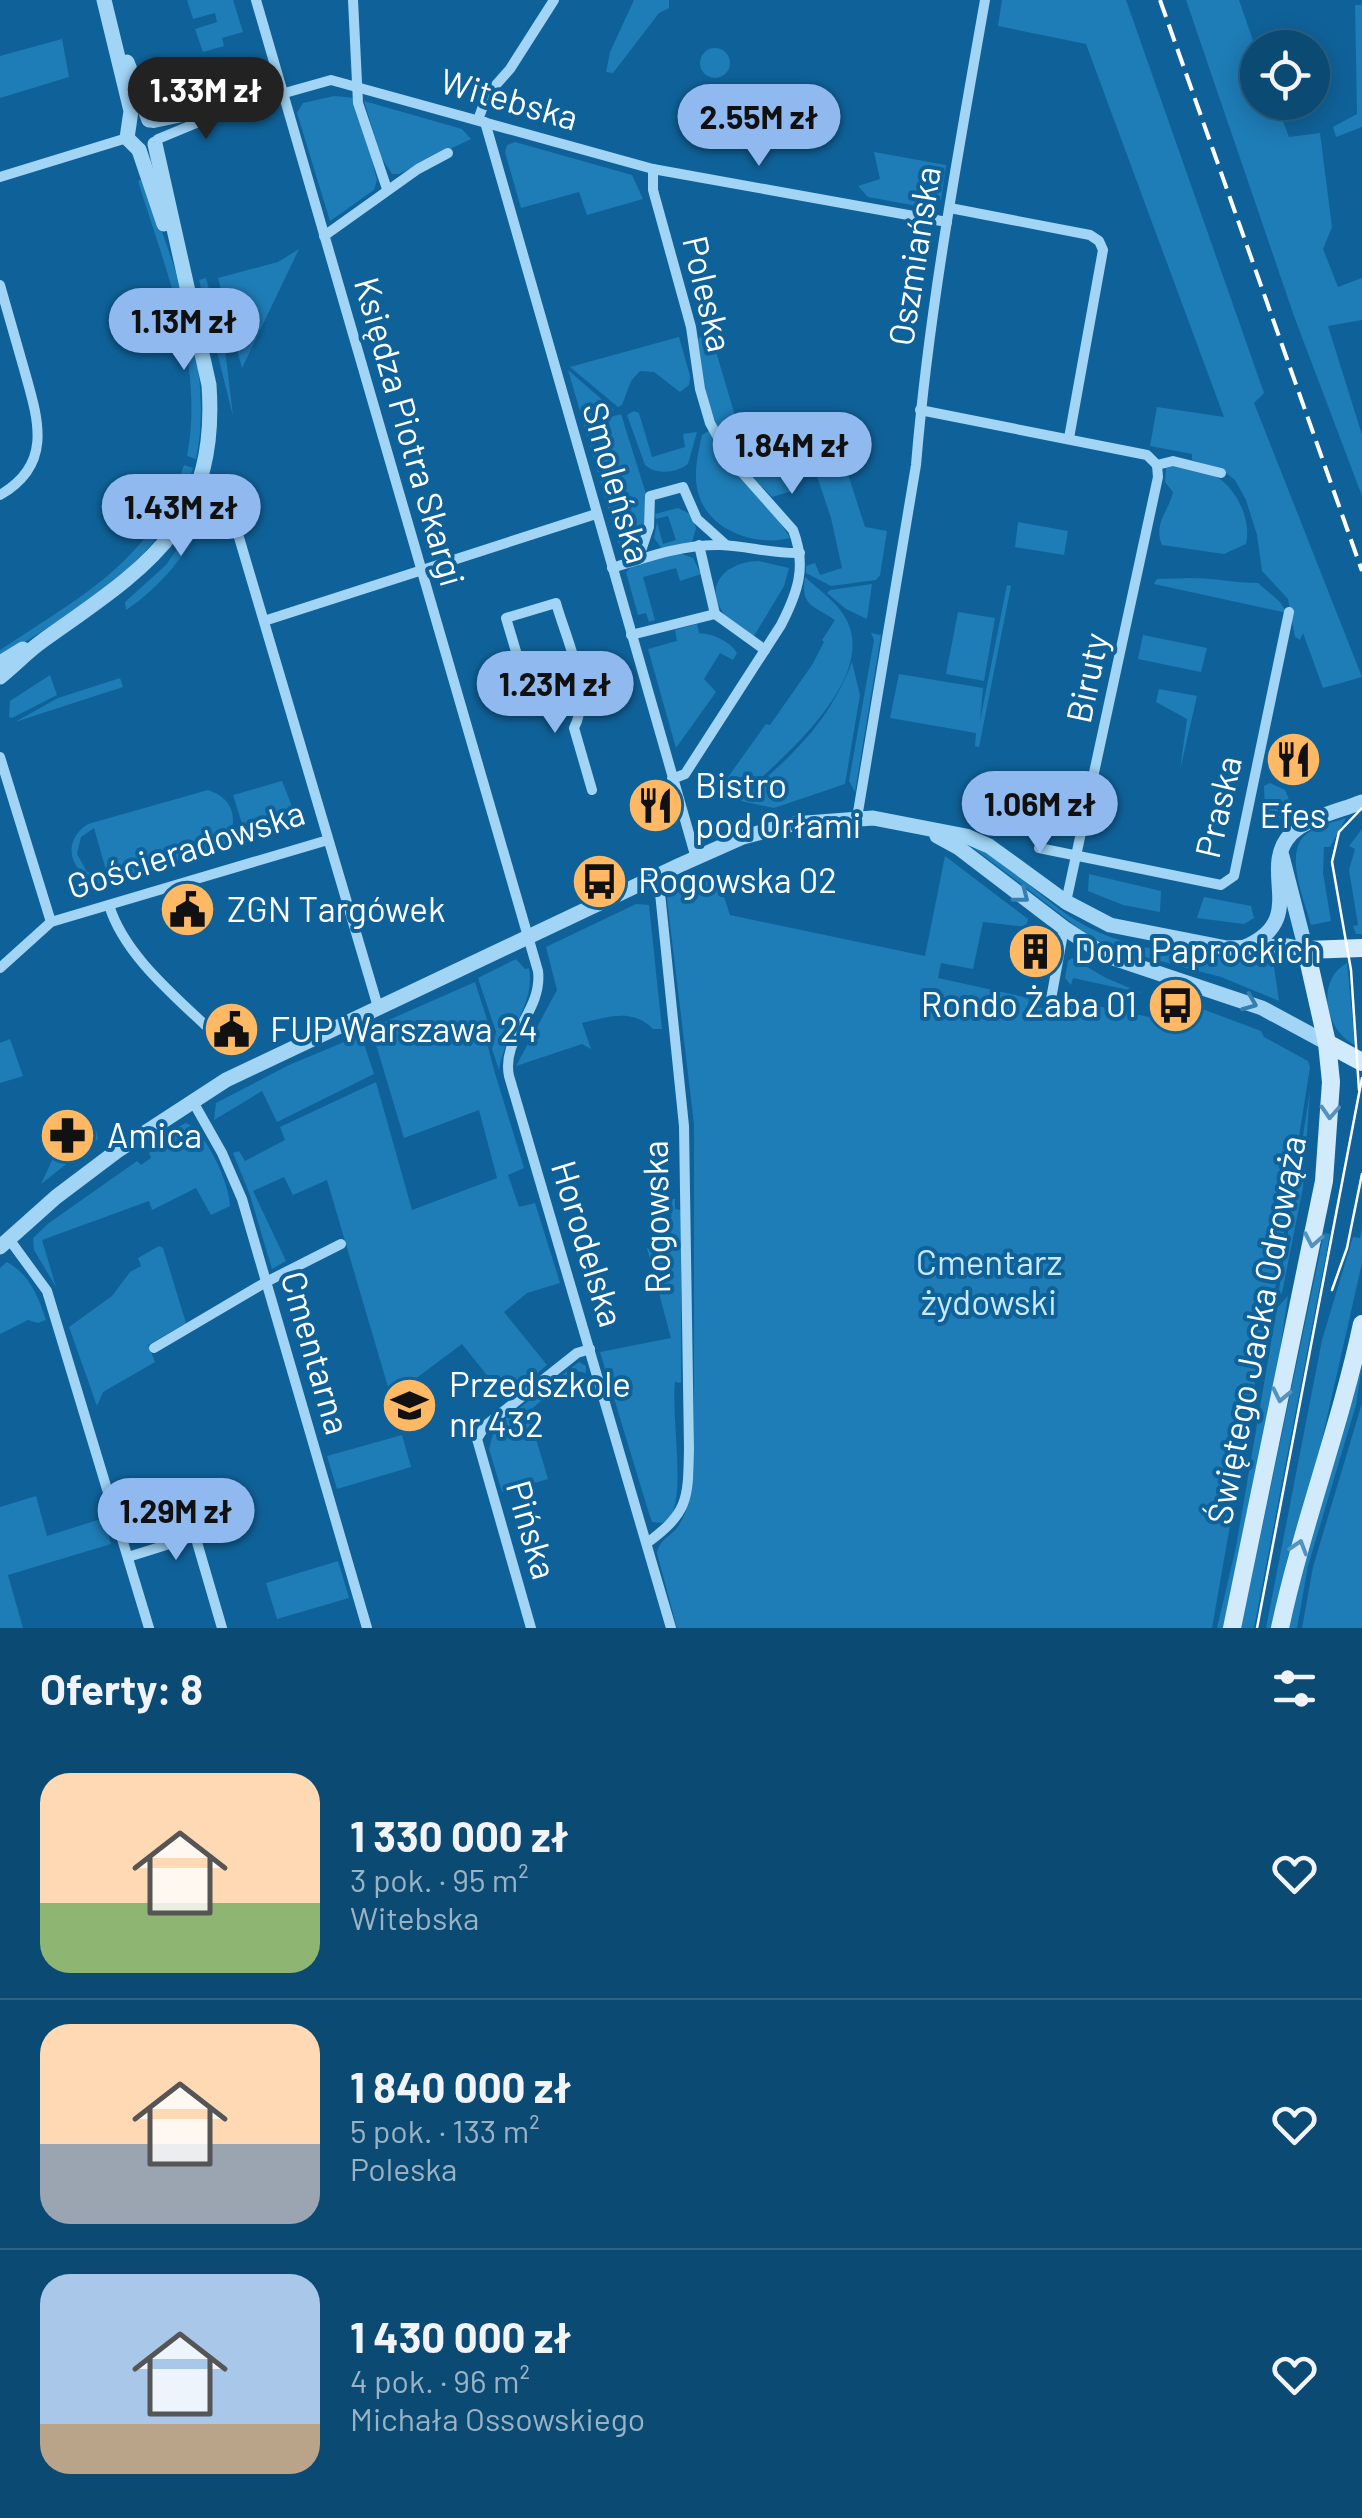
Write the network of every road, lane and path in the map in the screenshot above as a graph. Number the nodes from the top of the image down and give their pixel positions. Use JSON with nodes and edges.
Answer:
{"nodes":[{"id":1,"x":256,"y":0,"type":"edge"},
{"id":2,"x":353,"y":0,"type":"edge"},
{"id":3,"x":554,"y":0,"type":"edge"},
{"id":4,"x":985,"y":0,"type":"edge"},
{"id":5,"x":104,"y":1,"type":"edge"},
{"id":6,"x":356,"y":86,"type":"junction"},
{"id":7,"x":283,"y":92,"type":"junction"},
{"id":8,"x":482,"y":121,"type":"junction"},
{"id":9,"x":145,"y":134,"type":"junction"},
{"id":10,"x":448,"y":153,"type":"dead end"},
{"id":11,"x":653,"y":170,"type":"junction"},
{"id":12,"x":0,"y":177,"type":"edge"},
{"id":13,"x":388,"y":190,"type":"junction"},
{"id":14,"x":950,"y":208,"type":"junction"},
{"id":15,"x":947,"y":222,"type":"junction"},
{"id":16,"x":324,"y":236,"type":"junction"},
{"id":17,"x":0,"y":285,"type":"edge"},
{"id":18,"x":920,"y":410,"type":"junction"},
{"id":19,"x":1069,"y":438,"type":"junction"},
{"id":20,"x":1157,"y":465,"type":"junction"},
{"id":21,"x":1222,"y":473,"type":"dead end"},
{"id":22,"x":198,"y":484,"type":"junction"},
{"id":23,"x":0,"y":496,"type":"edge"},
{"id":24,"x":596,"y":514,"type":"junction"},
{"id":25,"x":698,"y":545,"type":"junction"},
{"id":26,"x":726,"y":545,"type":"junction"},
{"id":27,"x":800,"y":553,"type":"junction"},
{"id":28,"x":638,"y":560,"type":"junction"},
{"id":29,"x":612,"y":568,"type":"junction"},
{"id":30,"x":421,"y":571,"type":"junction"},
{"id":31,"x":1288,"y":612,"type":"dead end"},
{"id":32,"x":715,"y":614,"type":"junction"},
{"id":33,"x":264,"y":622,"type":"junction"},
{"id":34,"x":631,"y":635,"type":"junction"},
{"id":35,"x":37,"y":645,"type":"junction"},
{"id":36,"x":764,"y":650,"type":"junction"},
{"id":37,"x":0,"y":663,"type":"edge"},
{"id":38,"x":576,"y":671,"type":"junction"},
{"id":39,"x":0,"y":678,"type":"edge"},
{"id":40,"x":0,"y":757,"type":"edge"},
{"id":41,"x":672,"y":779,"type":"junction"},
{"id":42,"x":592,"y":790,"type":"dead end"},
{"id":43,"x":1362,"y":802,"type":"edge"},
{"id":44,"x":857,"y":818,"type":"junction"},
{"id":45,"x":920,"y":828,"type":"junction"},
{"id":46,"x":328,"y":840,"type":"junction"},
{"id":47,"x":1039,"y":848,"type":"dead end"},
{"id":48,"x":1077,"y":856,"type":"junction"},
{"id":49,"x":1282,"y":856,"type":"junction"},
{"id":50,"x":696,"y":858,"type":"junction"},
{"id":51,"x":655,"y":876,"type":"junction"},
{"id":52,"x":1066,"y":902,"type":"junction"},
{"id":53,"x":109,"y":905,"type":"junction"},
{"id":54,"x":51,"y":922,"type":"junction"},
{"id":55,"x":1064,"y":928,"type":"junction"},
{"id":56,"x":527,"y":937,"type":"junction"},
{"id":57,"x":1240,"y":948,"type":"junction"},
{"id":58,"x":1362,"y":948,"type":"edge"},
{"id":59,"x":1306,"y":950,"type":"junction"},
{"id":60,"x":0,"y":968,"type":"edge"},
{"id":61,"x":378,"y":1007,"type":"junction"},
{"id":62,"x":1049,"y":1010,"type":"dead end"},
{"id":63,"x":205,"y":1025,"type":"dead end"},
{"id":64,"x":1326,"y":1043,"type":"junction"},
{"id":65,"x":1362,"y":1062,"type":"edge"},
{"id":66,"x":192,"y":1100,"type":"junction"},
{"id":67,"x":3,"y":1237,"type":"edge"},
{"id":68,"x":341,"y":1244,"type":"dead end"},
{"id":69,"x":266,"y":1282,"type":"junction"},
{"id":70,"x":1362,"y":1324,"type":"edge"},
{"id":71,"x":154,"y":1348,"type":"dead end"},
{"id":72,"x":590,"y":1349,"type":"junction"},
{"id":73,"x":186,"y":1508,"type":"dead end"},
{"id":74,"x":195,"y":1536,"type":"junction"},
{"id":75,"x":647,"y":1543,"type":"junction"},
{"id":76,"x":128,"y":1557,"type":"junction"},
{"id":77,"x":149,"y":1628,"type":"edge"},
{"id":78,"x":222,"y":1628,"type":"edge"},
{"id":79,"x":367,"y":1628,"type":"edge"},
{"id":80,"x":531,"y":1628,"type":"edge"},
{"id":81,"x":671,"y":1628,"type":"edge"},
{"id":82,"x":1232,"y":1628,"type":"edge"},
{"id":83,"x":1280,"y":1628,"type":"edge"}],
"edges":[{"from":1,"to":7,"type":"street","name":"Księdza Piotra Skargi"},
{"from":2,"to":6,"type":"street"},
{"from":3,"to":8,"type":"street"},
{"from":4,"to":14,"type":"street","name":"Oszmiańska"},
{"from":5,"to":9,"type":"street"},
{"from":6,"to":7,"type":"street","name":"Witebska"},
{"from":6,"to":8,"type":"street","name":"Witebska"},
{"from":6,"to":13,"type":"street"},
{"from":7,"to":9,"type":"street","name":"Witebska"},
{"from":7,"to":16,"type":"street","name":"Księdza Piotra Skargi"},
{"from":8,"to":11,"type":"street","name":"Witebska"},
{"from":8,"to":24,"type":"street","name":"Smoleńska"},
{"from":9,"to":12,"type":"street","name":"Witebska"},
{"from":9,"to":22,"type":"street"},
{"from":10,"to":13,"type":"street"},
{"from":11,"to":15,"type":"street","name":"Witebska"},
{"from":11,"to":27,"type":"street","name":"Poleska"},
{"from":13,"to":16,"type":"street"},
{"from":14,"to":15,"type":"street","name":"Oszmiańska"},
{"from":14,"to":19,"type":"street"},
{"from":15,"to":18,"type":"street","name":"Oszmiańska"},
{"from":16,"to":30,"type":"street","name":"Księdza Piotra Skargi"},
{"from":17,"to":23,"type":"street"},
{"from":18,"to":19,"type":"street"},
{"from":18,"to":44,"type":"street","name":"Oszmiańska"},
{"from":19,"to":20,"type":"street"},
{"from":20,"to":21,"type":"street"},
{"from":20,"to":48,"type":"street","name":"Biruty"},
{"from":22,"to":33,"type":"street","name":"Gościeradowska"},
{"from":22,"to":35,"type":"street"},
{"from":24,"to":29,"type":"street","name":"Smoleńska"},
{"from":24,"to":30,"type":"street"},
{"from":25,"to":26,"type":"street"},
{"from":25,"to":28,"type":"street"},
{"from":25,"to":32,"type":"street"},
{"from":26,"to":27,"type":"street"},
{"from":26,"to":28,"type":"street"},
{"from":27,"to":36,"type":"street"},
{"from":28,"to":29,"type":"street"},
{"from":29,"to":34,"type":"street","name":"Smoleńska"},
{"from":30,"to":33,"type":"street"},
{"from":30,"to":56,"type":"street","name":"Księdza Piotra Skargi"},
{"from":31,"to":48,"type":"street","name":"Praska"},
{"from":32,"to":34,"type":"street"},
{"from":32,"to":36,"type":"street"},
{"from":33,"to":46,"type":"street","name":"Gościeradowska"},
{"from":34,"to":41,"type":"street","name":"Smoleńska"},
{"from":35,"to":37,"type":"street"},
{"from":35,"to":39,"type":"street"},
{"from":36,"to":41,"type":"street"},
{"from":38,"to":38,"type":"street"},
{"from":38,"to":42,"type":"street"},
{"from":40,"to":54,"type":"street"},
{"from":41,"to":50,"type":"street","name":"Smoleńska"},
{"from":43,"to":49,"type":"street"},
{"from":44,"to":45,"type":"street"},
{"from":44,"to":50,"type":"street"},
{"from":45,"to":52,"type":"street"},
{"from":45,"to":55,"type":"street","one_way":true},
{"from":46,"to":53,"type":"street","name":"Gościeradowska"},
{"from":46,"to":61,"type":"street"},
{"from":47,"to":48,"type":"street","name":"Praska"},
{"from":48,"to":52,"type":"street","name":"Biruty"},
{"from":49,"to":57,"type":"street"},
{"from":49,"to":59,"type":"street"},
{"from":50,"to":51,"type":"street"},
{"from":51,"to":56,"type":"street"},
{"from":51,"to":75,"type":"street","name":"Rogowska"},
{"from":52,"to":57,"type":"street"},
{"from":53,"to":54,"type":"street","name":"Gościeradowska"},
{"from":53,"to":63,"type":"street"},
{"from":54,"to":60,"type":"street","name":"Gościeradowska"},
{"from":55,"to":62,"type":"street"},
{"from":55,"to":64,"type":"street","one_way":true},
{"from":56,"to":61,"type":"street"},
{"from":56,"to":72,"type":"street","name":"Horodelska"},
{"from":57,"to":59,"type":"street"},
{"from":58,"to":59,"type":"main road"},
{"from":59,"to":64,"type":"main road","name":"Świętego Jacka Odrowąża"},
{"from":61,"to":66,"type":"street"},
{"from":64,"to":65,"type":"main road"},
{"from":64,"to":82,"type":"main road","name":"Świętego Jacka Odrowąża","one_way":true},
{"from":66,"to":67,"type":"street"},
{"from":66,"to":69,"type":"street","name":"Cmentarna"},
{"from":67,"to":76,"type":"street"},
{"from":68,"to":69,"type":"street"},
{"from":69,"to":71,"type":"street"},
{"from":69,"to":79,"type":"street","name":"Cmentarna"},
{"from":83,"to":70,"type":"main road","one_way":true},
{"from":72,"to":75,"type":"street","name":"Horodelska"},
{"from":72,"to":80,"type":"street","name":"Pińska"},
{"from":73,"to":74,"type":"street"},
{"from":74,"to":76,"type":"street"},
{"from":74,"to":78,"type":"street"},
{"from":75,"to":81,"type":"street","name":"Horodelska"},
{"from":76,"to":77,"type":"street"}]}
